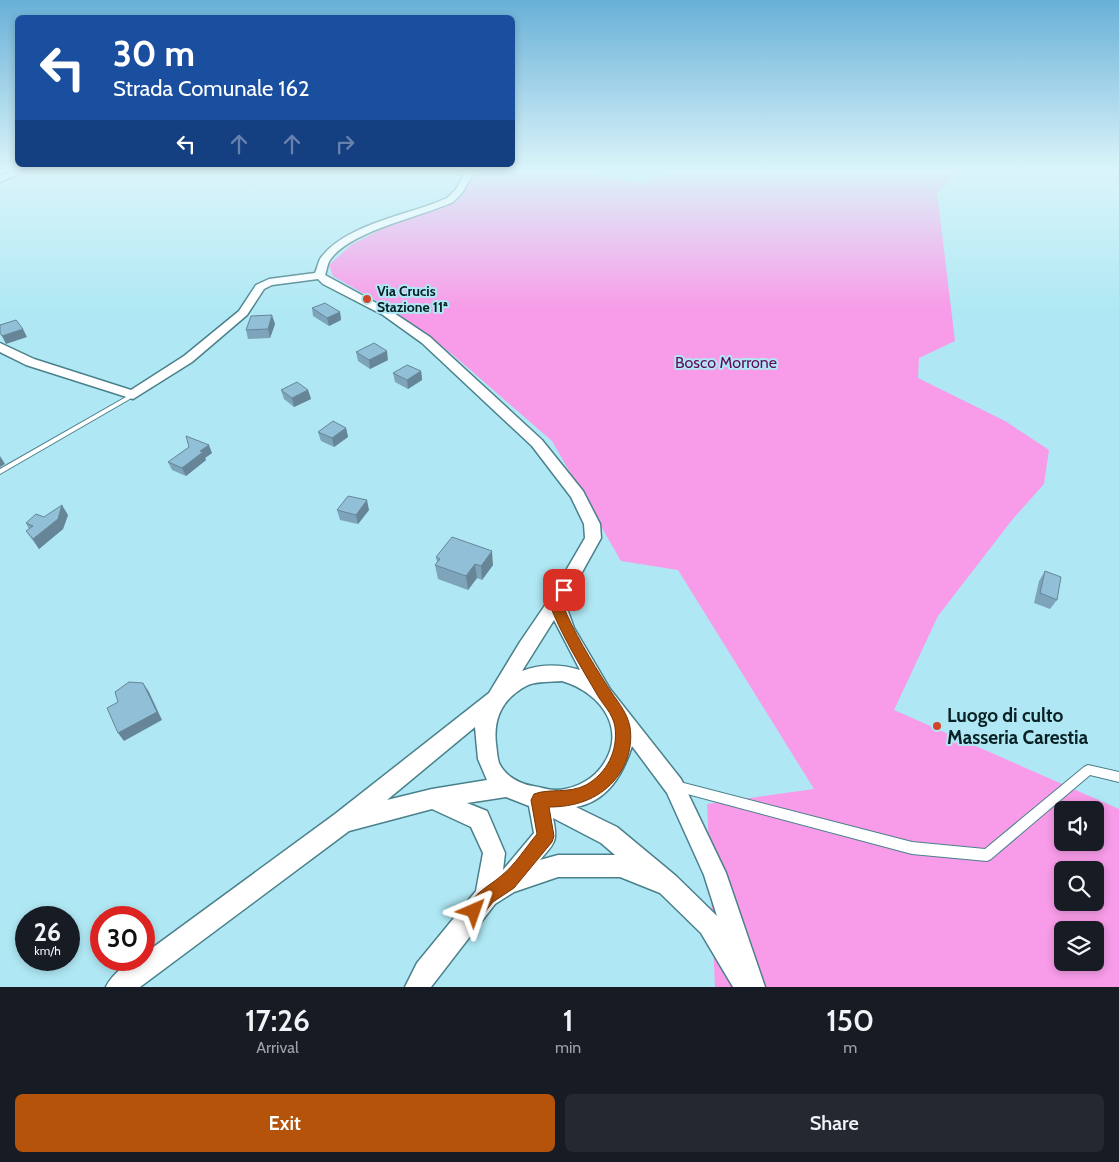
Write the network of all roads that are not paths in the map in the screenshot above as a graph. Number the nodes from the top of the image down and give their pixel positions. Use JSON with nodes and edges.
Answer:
{"nodes":[{"id":1,"x":404,"y":218,"type":"edge"},
{"id":2,"x":320,"y":276,"type":"junction"},
{"id":3,"x":0,"y":347,"type":"edge"},
{"id":4,"x":133,"y":394,"type":"junction"},
{"id":5,"x":0,"y":472,"type":"edge"},
{"id":6,"x":556,"y":603,"type":"junction"},
{"id":7,"x":496,"y":699,"type":"junction"},
{"id":8,"x":609,"y":701,"type":"junction"},
{"id":9,"x":1119,"y":777,"type":"edge"},
{"id":10,"x":674,"y":786,"type":"junction"},
{"id":11,"x":505,"y":787,"type":"junction"},
{"id":12,"x":432,"y":799,"type":"junction"},
{"id":13,"x":539,"y":800,"type":"junction"},
{"id":14,"x":343,"y":822,"type":"junction"},
{"id":15,"x":508,"y":882,"type":"junction"},
{"id":16,"x":668,"y":884,"type":"junction"},
{"id":17,"x":487,"y":896,"type":"junction"},
{"id":18,"x":119,"y":987,"type":"edge"},
{"id":19,"x":418,"y":987,"type":"edge"},
{"id":20,"x":747,"y":987,"type":"edge"},
{"id":21,"x":752,"y":987,"type":"edge"}],
"edges":[{"from":1,"to":2,"type":"street"},
{"from":2,"to":4,"type":"street"},
{"from":2,"to":6,"type":"street"},
{"from":3,"to":4,"type":"street"},
{"from":4,"to":5,"type":"lane"},
{"from":6,"to":7,"type":"street"},
{"from":6,"to":8,"type":"street"},
{"from":7,"to":8,"type":"street"},
{"from":7,"to":11,"type":"street"},
{"from":7,"to":14,"type":"street"},
{"from":8,"to":10,"type":"street"},
{"from":8,"to":13,"type":"street"},
{"from":9,"to":10,"type":"lane"},
{"from":10,"to":21,"type":"street"},
{"from":11,"to":12,"type":"street"},
{"from":11,"to":13,"type":"street"},
{"from":12,"to":14,"type":"street"},
{"from":12,"to":17,"type":"street"},
{"from":13,"to":15,"type":"street"},
{"from":13,"to":16,"type":"street"},
{"from":14,"to":18,"type":"street"},
{"from":15,"to":16,"type":"street"},
{"from":15,"to":17,"type":"street"},
{"from":16,"to":20,"type":"street"},
{"from":17,"to":19,"type":"street"}]}
